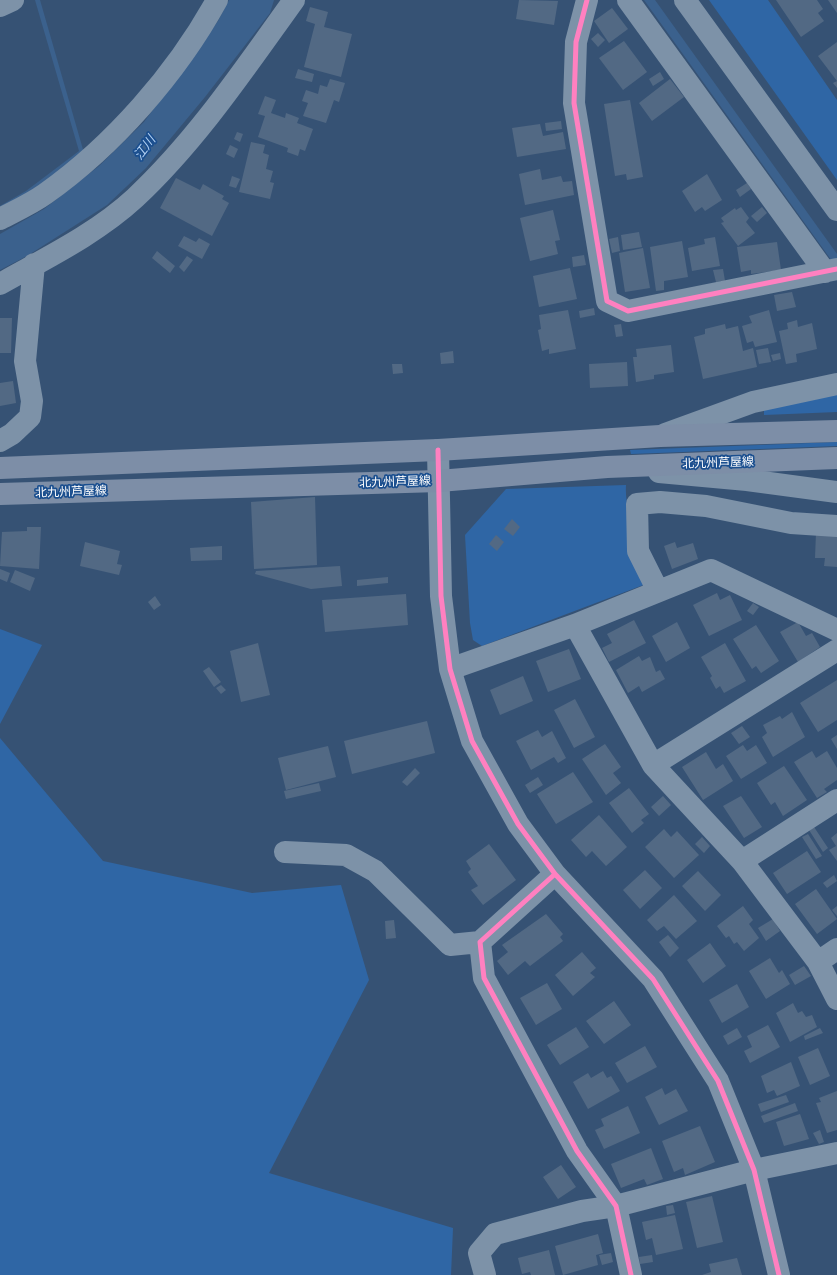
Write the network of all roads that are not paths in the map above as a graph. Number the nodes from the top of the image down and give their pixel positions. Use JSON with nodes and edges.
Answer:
{"nodes":[{"id":1,"x":13,"y":0,"type":"edge"},
{"id":2,"x":217,"y":0,"type":"edge"},
{"id":3,"x":294,"y":0,"type":"edge"},
{"id":4,"x":587,"y":0,"type":"edge"},
{"id":5,"x":628,"y":0,"type":"edge"},
{"id":6,"x":684,"y":0,"type":"edge"},
{"id":7,"x":0,"y":6,"type":"edge"},
{"id":8,"x":837,"y":210,"type":"edge"},
{"id":9,"x":0,"y":219,"type":"edge"},
{"id":10,"x":34,"y":264,"type":"junction"},
{"id":11,"x":831,"y":271,"type":"edge"},
{"id":12,"x":0,"y":284,"type":"edge"},
{"id":13,"x":837,"y":384,"type":"edge"},
{"id":14,"x":837,"y":431,"type":"edge"},
{"id":15,"x":660,"y":436,"type":"junction"},
{"id":16,"x":0,"y":441,"type":"edge"},
{"id":17,"x":438,"y":450,"type":"junction"},
{"id":18,"x":837,"y":458,"type":"edge"},
{"id":19,"x":607,"y":467,"type":"junction"},
{"id":20,"x":0,"y":468,"type":"edge"},
{"id":21,"x":439,"y":480,"type":"junction"},
{"id":22,"x":837,"y":492,"type":"edge"},
{"id":23,"x":0,"y":494,"type":"edge"},
{"id":24,"x":837,"y":526,"type":"edge"},
{"id":25,"x":658,"y":592,"type":"junction"},
{"id":26,"x":575,"y":625,"type":"junction"},
{"id":27,"x":837,"y":630,"type":"edge"},
{"id":28,"x":837,"y":650,"type":"edge"},
{"id":29,"x":450,"y":669,"type":"junction"},
{"id":30,"x":653,"y":764,"type":"junction"},
{"id":31,"x":837,"y":800,"type":"edge"},
{"id":32,"x":285,"y":852,"type":"dead end"},
{"id":33,"x":742,"y":861,"type":"junction"},
{"id":34,"x":555,"y":874,"type":"junction"},
{"id":35,"x":480,"y":942,"type":"junction"},
{"id":36,"x":837,"y":949,"type":"edge"},
{"id":37,"x":818,"y":962,"type":"junction"},
{"id":38,"x":837,"y":999,"type":"edge"},
{"id":39,"x":837,"y":1153,"type":"edge"},
{"id":40,"x":754,"y":1170,"type":"junction"},
{"id":41,"x":616,"y":1206,"type":"junction"},
{"id":42,"x":485,"y":1275,"type":"edge"},
{"id":43,"x":631,"y":1275,"type":"edge"},
{"id":44,"x":779,"y":1275,"type":"edge"}],
"edges":[{"from":1,"to":7,"type":"street"},
{"from":2,"to":9,"type":"street"},
{"from":3,"to":10,"type":"street"},
{"from":4,"to":11,"type":"street"},
{"from":5,"to":11,"type":"street"},
{"from":6,"to":8,"type":"street"},
{"from":10,"to":12,"type":"street"},
{"from":10,"to":16,"type":"street"},
{"from":13,"to":15,"type":"street"},
{"from":14,"to":15,"type":"main road"},
{"from":15,"to":17,"type":"main road"},
{"from":17,"to":20,"type":"main road"},
{"from":17,"to":21,"type":"street"},
{"from":18,"to":19,"type":"main road","name":"北九州芦屋線"},
{"from":19,"to":21,"type":"main road","name":"北九州芦屋線"},
{"from":19,"to":22,"type":"street"},
{"from":21,"to":23,"type":"main road","name":"北九州芦屋線"},
{"from":21,"to":29,"type":"street"},
{"from":24,"to":25,"type":"street"},
{"from":25,"to":26,"type":"street"},
{"from":25,"to":27,"type":"street"},
{"from":26,"to":29,"type":"street"},
{"from":26,"to":30,"type":"street"},
{"from":28,"to":30,"type":"street"},
{"from":29,"to":34,"type":"street"},
{"from":30,"to":33,"type":"street"},
{"from":31,"to":33,"type":"street"},
{"from":32,"to":35,"type":"street"},
{"from":33,"to":37,"type":"street"},
{"from":34,"to":35,"type":"street"},
{"from":34,"to":40,"type":"street"},
{"from":35,"to":41,"type":"street"},
{"from":36,"to":37,"type":"street"},
{"from":37,"to":38,"type":"street"},
{"from":39,"to":40,"type":"street"},
{"from":40,"to":41,"type":"street"},
{"from":40,"to":44,"type":"street"},
{"from":41,"to":42,"type":"street"},
{"from":41,"to":43,"type":"street"}]}
